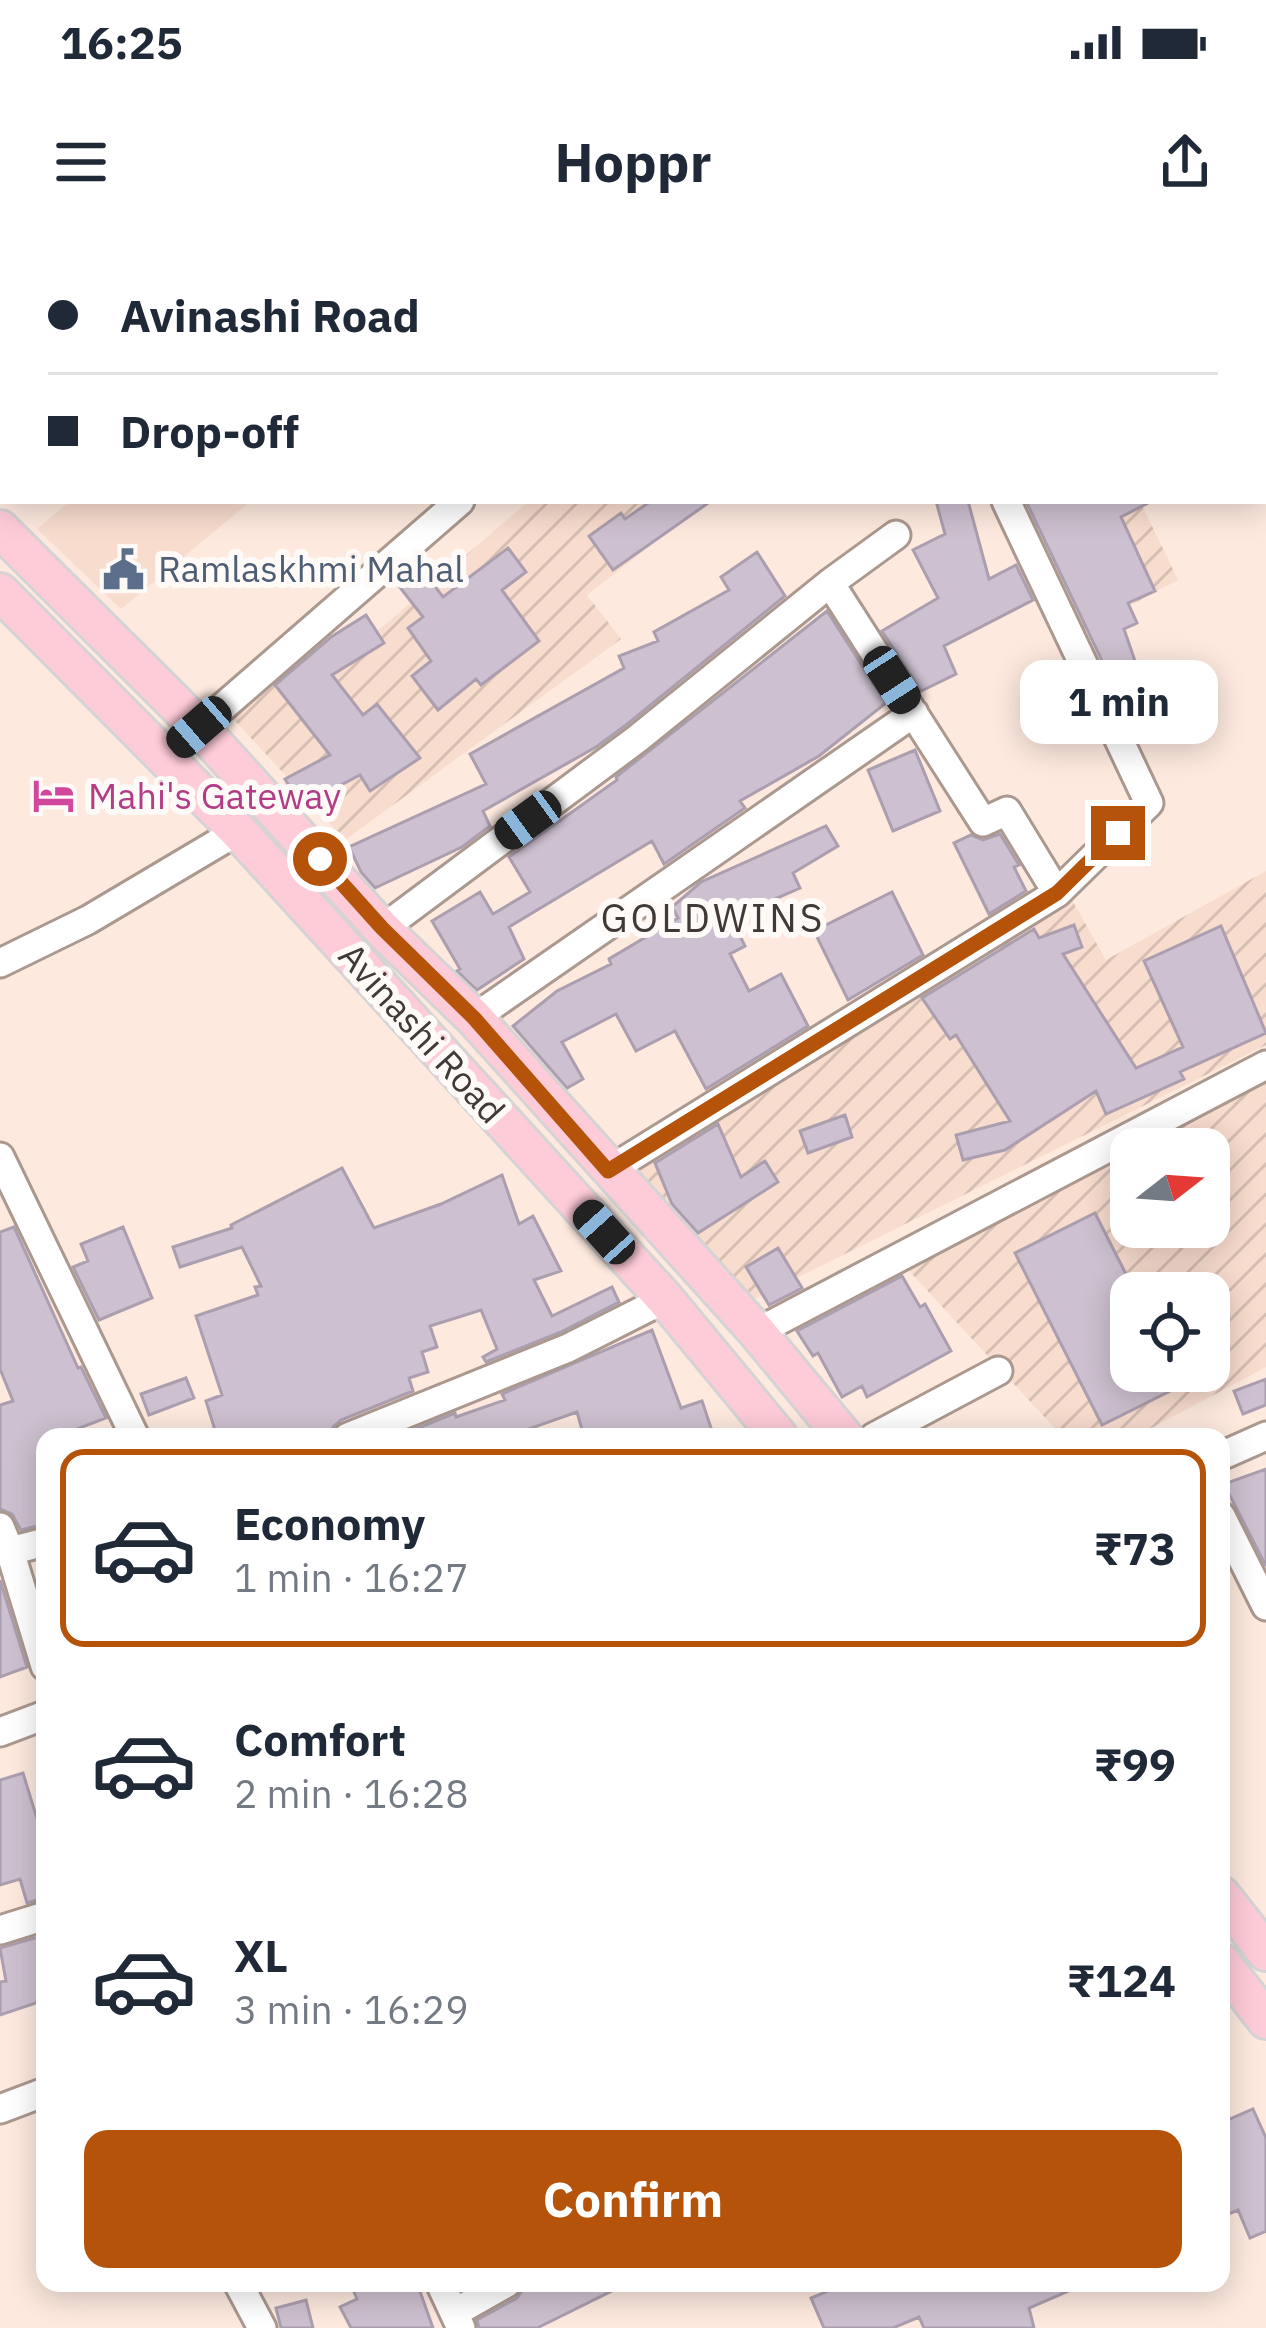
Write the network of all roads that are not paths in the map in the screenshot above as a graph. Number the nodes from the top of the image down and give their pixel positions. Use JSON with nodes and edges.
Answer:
{"nodes":[{"id":1,"x":457,"y":504,"type":"edge"},
{"id":2,"x":1007,"y":504,"type":"edge"},
{"id":3,"x":0,"y":529,"type":"edge"},
{"id":4,"x":896,"y":535,"type":"dead end"},
{"id":5,"x":830,"y":583,"type":"junction"},
{"id":6,"x":0,"y":592,"type":"edge"},
{"id":7,"x":914,"y":713,"type":"junction"},
{"id":8,"x":199,"y":727,"type":"junction"},
{"id":9,"x":163,"y":759,"type":"junction"},
{"id":10,"x":238,"y":831,"type":"junction"},
{"id":11,"x":1057,"y":893,"type":"junction"},
{"id":12,"x":382,"y":928,"type":"junction"},
{"id":13,"x":0,"y":963,"type":"edge"},
{"id":14,"x":474,"y":1018,"type":"junction"},
{"id":15,"x":1266,"y":1065,"type":"edge"},
{"id":16,"x":0,"y":1157,"type":"edge"},
{"id":17,"x":608,"y":1171,"type":"junction"},
{"id":18,"x":664,"y":1299,"type":"junction"},
{"id":19,"x":757,"y":1332,"type":"junction"},
{"id":20,"x":998,"y":1371,"type":"dead end"},
{"id":21,"x":131,"y":1428,"type":"edge"},
{"id":22,"x":370,"y":1428,"type":"edge"},
{"id":23,"x":771,"y":1428,"type":"edge"},
{"id":24,"x":837,"y":1428,"type":"edge"},
{"id":25,"x":891,"y":1428,"type":"edge"},
{"id":26,"x":1266,"y":1436,"type":"edge"},
{"id":27,"x":1230,"y":1452,"type":"edge"},
{"id":28,"x":1230,"y":1534,"type":"edge"},
{"id":29,"x":5,"y":1539,"type":"edge"},
{"id":30,"x":36,"y":1541,"type":"edge"},
{"id":31,"x":1266,"y":1606,"type":"edge"},
{"id":32,"x":36,"y":1637,"type":"edge"},
{"id":33,"x":36,"y":1718,"type":"edge"},
{"id":34,"x":0,"y":1732,"type":"edge"},
{"id":35,"x":1230,"y":1906,"type":"edge"},
{"id":36,"x":36,"y":1919,"type":"edge"},
{"id":37,"x":0,"y":1930,"type":"edge"},
{"id":38,"x":1266,"y":1952,"type":"edge"},
{"id":39,"x":1230,"y":1974,"type":"edge"},
{"id":40,"x":1266,"y":2020,"type":"edge"},
{"id":41,"x":36,"y":2095,"type":"edge"},
{"id":42,"x":0,"y":2109,"type":"edge"},
{"id":43,"x":243,"y":2292,"type":"edge"},
{"id":44,"x":444,"y":2292,"type":"edge"},
{"id":45,"x":495,"y":2292,"type":"edge"},
{"id":46,"x":458,"y":2320,"type":"edge"},
{"id":47,"x":262,"y":2328,"type":"edge"}],
"edges":[{"from":1,"to":8,"type":"street"},
{"from":2,"to":11,"type":"street"},
{"from":3,"to":8,"type":"main road","name":"Avinashi Road"},
{"from":4,"to":5,"type":"street"},
{"from":5,"to":7,"type":"street"},
{"from":5,"to":12,"type":"street"},
{"from":6,"to":9,"type":"main road","name":"Avinashi Road"},
{"from":7,"to":11,"type":"street"},
{"from":7,"to":14,"type":"street"},
{"from":8,"to":9,"type":"street"},
{"from":8,"to":12,"type":"main road","name":"Avinashi Road"},
{"from":9,"to":10,"type":"main road","name":"Avinashi Road"},
{"from":10,"to":13,"type":"street"},
{"from":10,"to":18,"type":"main road","name":"Avinashi Road"},
{"from":11,"to":17,"type":"street"},
{"from":12,"to":14,"type":"main road","name":"Avinashi Road"},
{"from":14,"to":17,"type":"main road","name":"Avinashi Road"},
{"from":15,"to":19,"type":"street"},
{"from":16,"to":21,"type":"street"},
{"from":17,"to":19,"type":"main road","name":"Avinashi Road"},
{"from":18,"to":22,"type":"street"},
{"from":18,"to":23,"type":"main road","name":"Avinashi Road"},
{"from":19,"to":24,"type":"main road","name":"Avinashi Road"},
{"from":20,"to":25,"type":"street"},
{"from":26,"to":27,"type":"street"},
{"from":28,"to":31,"type":"street"},
{"from":29,"to":30,"type":"street"},
{"from":29,"to":32,"type":"street"},
{"from":33,"to":34,"type":"street"},
{"from":35,"to":38,"type":"main road"},
{"from":36,"to":37,"type":"street"},
{"from":39,"to":40,"type":"main road"},
{"from":41,"to":42,"type":"street"},
{"from":43,"to":47,"type":"street"},
{"from":44,"to":46,"type":"street"},
{"from":45,"to":46,"type":"street"}]}
